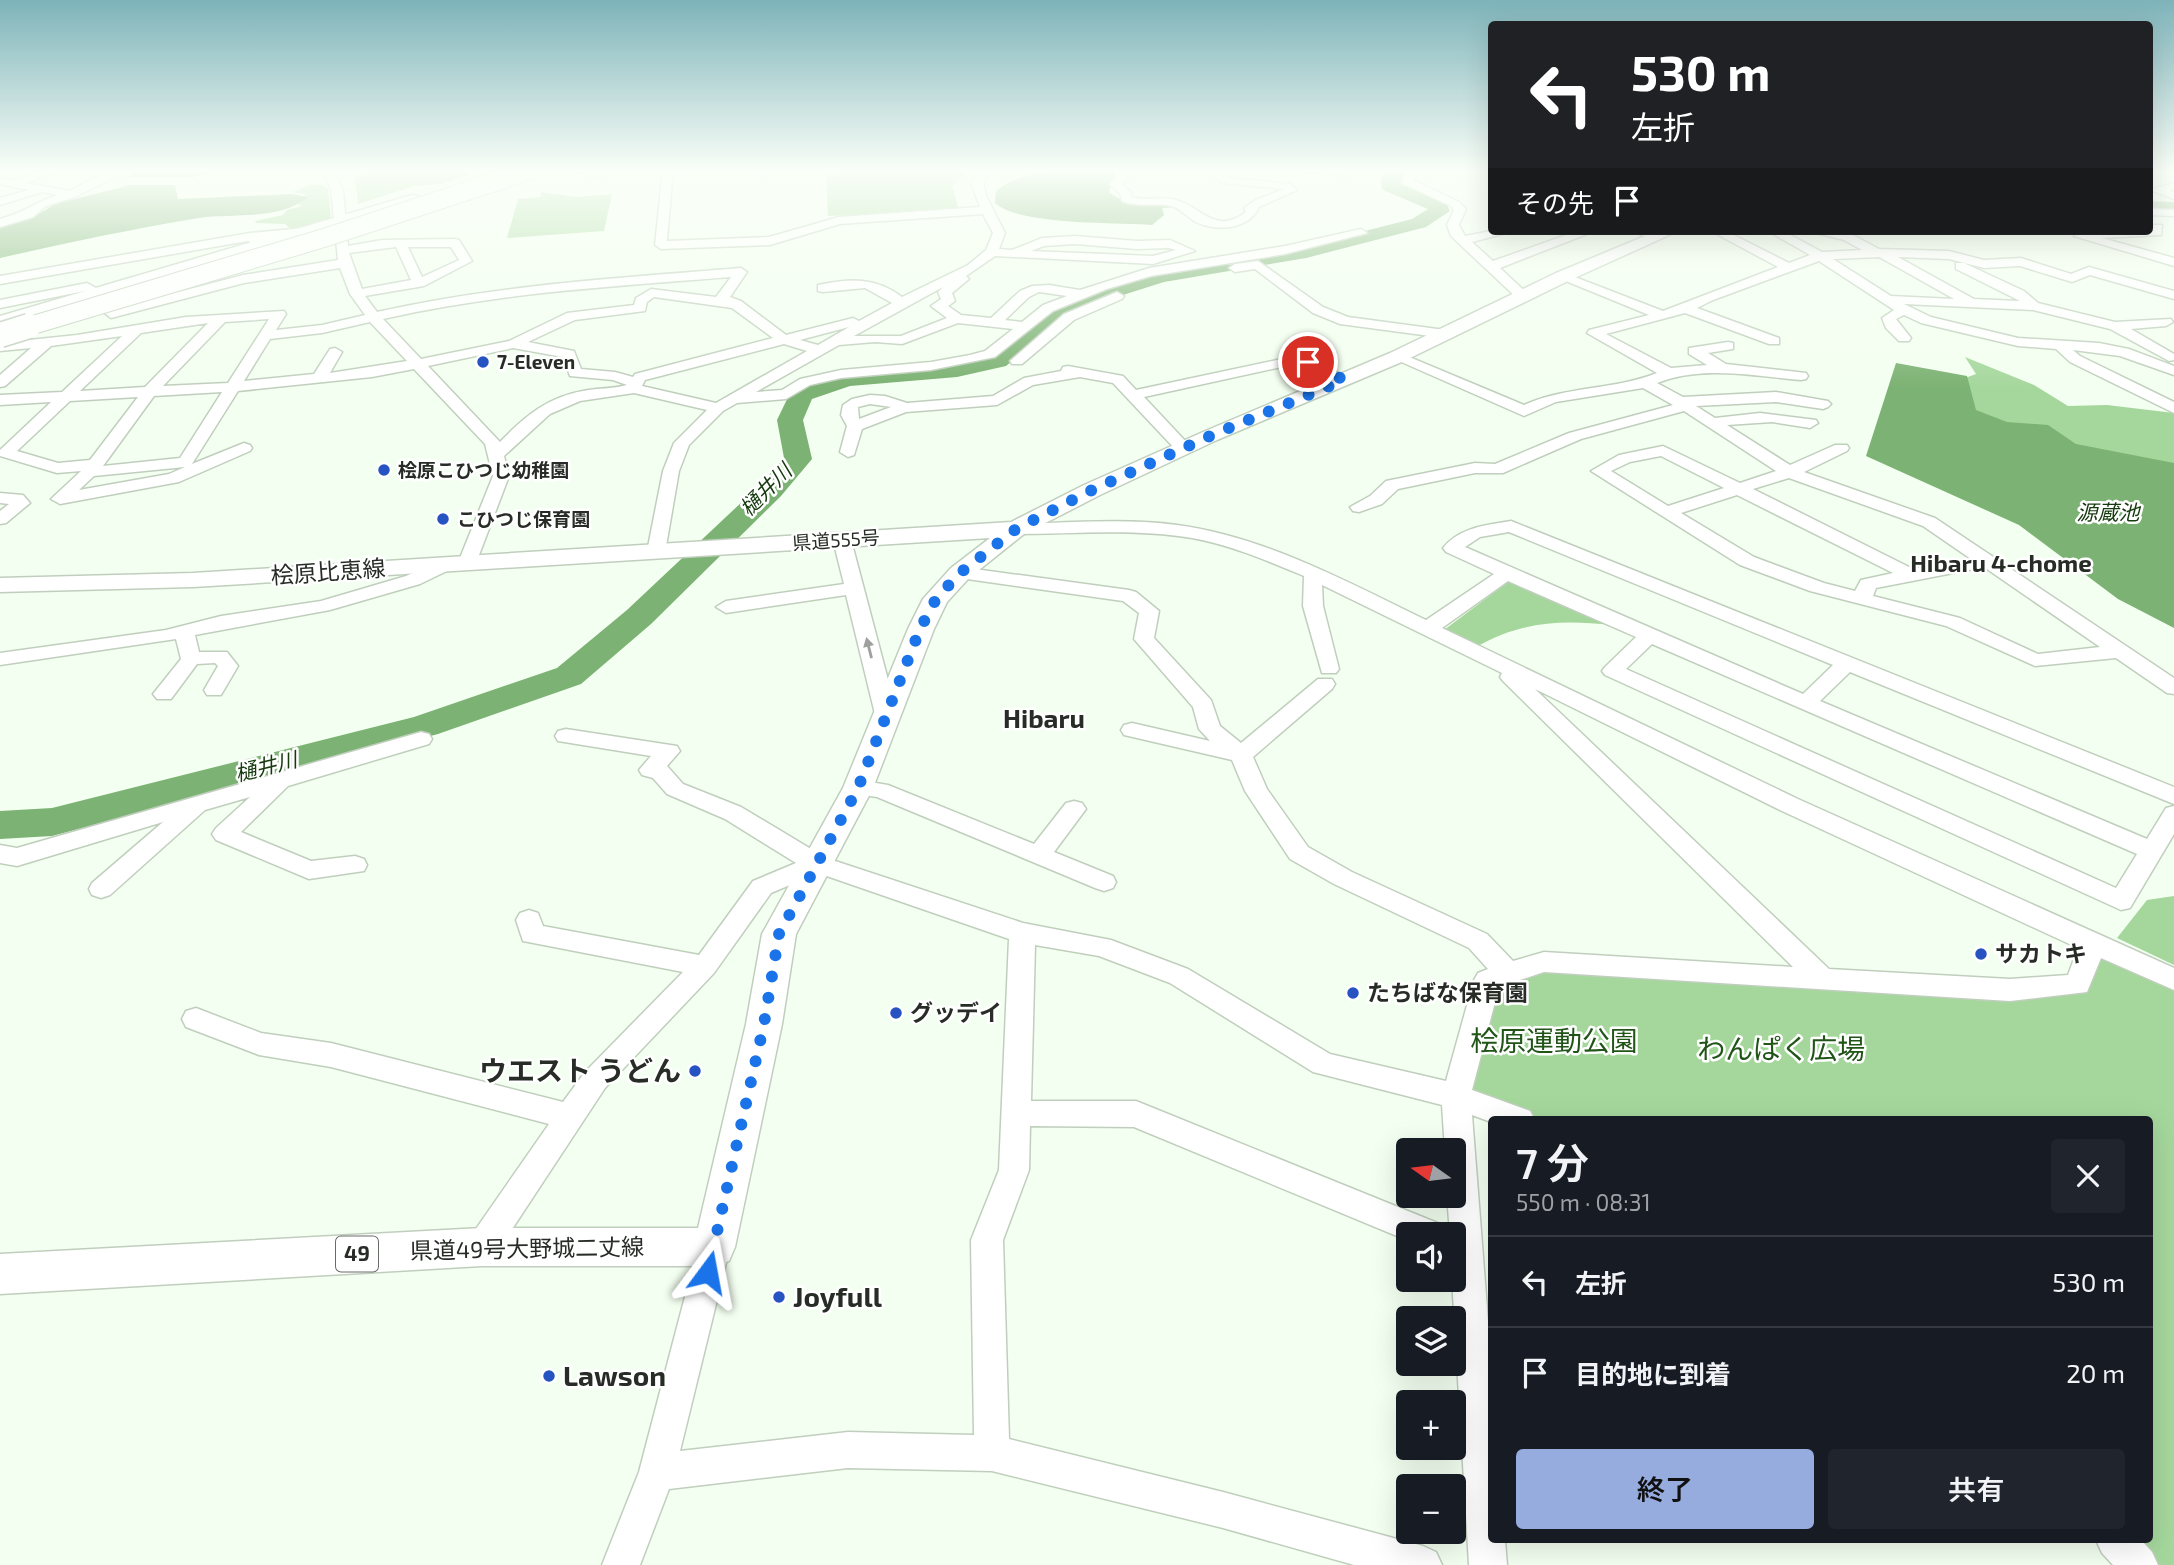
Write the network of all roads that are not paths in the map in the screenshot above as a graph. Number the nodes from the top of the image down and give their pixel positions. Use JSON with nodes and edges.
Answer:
{"nodes":[{"id":1,"x":250,"y":242,"type":"edge"},
{"id":2,"x":254,"y":242,"type":"edge"},
{"id":3,"x":286,"y":242,"type":"edge"},
{"id":4,"x":310,"y":242,"type":"edge"},
{"id":5,"x":342,"y":242,"type":"junction"},
{"id":6,"x":661,"y":242,"type":"edge"},
{"id":7,"x":742,"y":242,"type":"edge"},
{"id":8,"x":997,"y":242,"type":"edge"},
{"id":9,"x":1042,"y":242,"type":"edge"},
{"id":10,"x":1100,"y":242,"type":"edge"},
{"id":11,"x":1320,"y":242,"type":"edge"},
{"id":12,"x":1464,"y":242,"type":"edge"},
{"id":13,"x":1559,"y":242,"type":"edge"},
{"id":14,"x":1636,"y":242,"type":"edge"},
{"id":15,"x":1737,"y":242,"type":"edge"},
{"id":16,"x":1787,"y":242,"type":"edge"},
{"id":17,"x":1857,"y":242,"type":"edge"},
{"id":18,"x":2102,"y":242,"type":"edge"},
{"id":19,"x":400,"y":244,"type":"junction"},
{"id":20,"x":1880,"y":253,"type":"junction"},
{"id":21,"x":1013,"y":254,"type":"junction"},
{"id":22,"x":1937,"y":255,"type":"junction"},
{"id":23,"x":1821,"y":256,"type":"junction"},
{"id":24,"x":993,"y":260,"type":"junction"},
{"id":25,"x":2174,"y":262,"type":"edge"},
{"id":26,"x":1143,"y":265,"type":"junction"},
{"id":27,"x":1785,"y":266,"type":"junction"},
{"id":28,"x":1022,"y":267,"type":"dead end"},
{"id":29,"x":1492,"y":267,"type":"junction"},
{"id":30,"x":1562,"y":278,"type":"junction"},
{"id":31,"x":0,"y":280,"type":"edge"},
{"id":32,"x":419,"y":284,"type":"junction"},
{"id":33,"x":1902,"y":286,"type":"dead end"},
{"id":34,"x":823,"y":288,"type":"dead end"},
{"id":35,"x":1946,"y":289,"type":"junction"},
{"id":36,"x":357,"y":294,"type":"junction"},
{"id":37,"x":1080,"y":294,"type":"junction"},
{"id":38,"x":2174,"y":295,"type":"edge"},
{"id":39,"x":1524,"y":296,"type":"junction"},
{"id":40,"x":100,"y":300,"type":"junction"},
{"id":41,"x":1891,"y":300,"type":"junction"},
{"id":42,"x":901,"y":303,"type":"junction"},
{"id":43,"x":0,"y":304,"type":"edge"},
{"id":44,"x":736,"y":304,"type":"junction"},
{"id":45,"x":1974,"y":304,"type":"junction"},
{"id":46,"x":2034,"y":306,"type":"junction"},
{"id":47,"x":1686,"y":309,"type":"junction"},
{"id":48,"x":1903,"y":310,"type":"junction"},
{"id":49,"x":1662,"y":315,"type":"junction"},
{"id":50,"x":373,"y":317,"type":"junction"},
{"id":51,"x":877,"y":317,"type":"junction"},
{"id":52,"x":957,"y":318,"type":"junction"},
{"id":53,"x":220,"y":319,"type":"junction"},
{"id":54,"x":995,"y":322,"type":"junction"},
{"id":55,"x":2166,"y":322,"type":"dead end"},
{"id":56,"x":0,"y":325,"type":"edge"},
{"id":57,"x":1026,"y":326,"type":"junction"},
{"id":58,"x":2115,"y":326,"type":"junction"},
{"id":59,"x":136,"y":330,"type":"junction"},
{"id":60,"x":1445,"y":334,"type":"junction"},
{"id":61,"x":0,"y":335,"type":"edge"},
{"id":62,"x":266,"y":335,"type":"junction"},
{"id":63,"x":1904,"y":338,"type":"dead end"},
{"id":64,"x":783,"y":339,"type":"junction"},
{"id":65,"x":48,"y":341,"type":"junction"},
{"id":66,"x":834,"y":341,"type":"junction"},
{"id":67,"x":1774,"y":341,"type":"dead end"},
{"id":68,"x":513,"y":344,"type":"junction"},
{"id":69,"x":2060,"y":345,"type":"junction"},
{"id":70,"x":1728,"y":346,"type":"dead end"},
{"id":71,"x":0,"y":347,"type":"edge"},
{"id":72,"x":819,"y":350,"type":"junction"},
{"id":73,"x":334,"y":352,"type":"dead end"},
{"id":74,"x":993,"y":355,"type":"junction"},
{"id":75,"x":1397,"y":357,"type":"junction"},
{"id":76,"x":1014,"y":360,"type":"junction"},
{"id":77,"x":414,"y":362,"type":"junction"},
{"id":78,"x":2174,"y":362,"type":"edge"},
{"id":79,"x":1722,"y":368,"type":"junction"},
{"id":80,"x":2174,"y":371,"type":"edge"},
{"id":81,"x":1081,"y":372,"type":"junction"},
{"id":82,"x":1669,"y":373,"type":"junction"},
{"id":83,"x":1801,"y":376,"type":"dead end"},
{"id":84,"x":319,"y":379,"type":"junction"},
{"id":85,"x":1344,"y":380,"type":"junction"},
{"id":86,"x":0,"y":383,"type":"edge"},
{"id":87,"x":1643,"y":383,"type":"junction"},
{"id":88,"x":635,"y":386,"type":"junction"},
{"id":89,"x":233,"y":387,"type":"junction"},
{"id":90,"x":149,"y":392,"type":"junction"},
{"id":91,"x":1133,"y":395,"type":"junction"},
{"id":92,"x":64,"y":397,"type":"junction"},
{"id":93,"x":733,"y":399,"type":"junction"},
{"id":94,"x":0,"y":400,"type":"edge"},
{"id":95,"x":1684,"y":404,"type":"junction"},
{"id":96,"x":1823,"y":404,"type":"dead end"},
{"id":97,"x":718,"y":408,"type":"junction"},
{"id":98,"x":904,"y":408,"type":"junction"},
{"id":99,"x":2174,"y":408,"type":"edge"},
{"id":100,"x":1711,"y":423,"type":"junction"},
{"id":101,"x":1810,"y":423,"type":"dead end"},
{"id":102,"x":855,"y":426,"type":"junction"},
{"id":103,"x":1183,"y":448,"type":"junction"},
{"id":104,"x":1841,"y":448,"type":"dead end"},
{"id":105,"x":244,"y":449,"type":"dead end"},
{"id":106,"x":848,"y":452,"type":"dead end"},
{"id":107,"x":3,"y":453,"type":"edge"},
{"id":108,"x":497,"y":454,"type":"junction"},
{"id":109,"x":92,"y":468,"type":"junction"},
{"id":110,"x":1789,"y":472,"type":"junction"},
{"id":111,"x":1734,"y":488,"type":"junction"},
{"id":112,"x":0,"y":498,"type":"edge"},
{"id":113,"x":1359,"y":507,"type":"dead end"},
{"id":114,"x":1667,"y":512,"type":"junction"},
{"id":115,"x":0,"y":519,"type":"edge"},
{"id":116,"x":1016,"y":529,"type":"junction"},
{"id":117,"x":842,"y":540,"type":"junction"},
{"id":118,"x":656,"y":552,"type":"junction"},
{"id":119,"x":1989,"y":561,"type":"junction"},
{"id":120,"x":456,"y":563,"type":"junction"},
{"id":121,"x":960,"y":573,"type":"junction"},
{"id":122,"x":1313,"y":573,"type":"junction"},
{"id":123,"x":1507,"y":573,"type":"junction"},
{"id":124,"x":1911,"y":575,"type":"junction"},
{"id":125,"x":0,"y":585,"type":"edge"},
{"id":126,"x":854,"y":588,"type":"junction"},
{"id":127,"x":1862,"y":598,"type":"junction"},
{"id":128,"x":726,"y":607,"type":"dead end"},
{"id":129,"x":1427,"y":629,"type":"junction"},
{"id":130,"x":184,"y":632,"type":"junction"},
{"id":131,"x":1649,"y":636,"type":"junction"},
{"id":132,"x":2121,"y":651,"type":"junction"},
{"id":133,"x":0,"y":659,"type":"edge"},
{"id":134,"x":191,"y":659,"type":"junction"},
{"id":135,"x":1847,"y":663,"type":"junction"},
{"id":136,"x":1499,"y":666,"type":"junction"},
{"id":137,"x":2174,"y":688,"type":"edge"},
{"id":138,"x":215,"y":690,"type":"dead end"},
{"id":139,"x":164,"y":694,"type":"dead end"},
{"id":140,"x":1806,"y":703,"type":"junction"},
{"id":141,"x":886,"y":714,"type":"junction"},
{"id":142,"x":1132,"y":730,"type":"dead end"},
{"id":143,"x":566,"y":736,"type":"dead end"},
{"id":144,"x":421,"y":739,"type":"dead end"},
{"id":145,"x":1241,"y":755,"type":"junction"},
{"id":146,"x":281,"y":780,"type":"junction"},
{"id":147,"x":858,"y":788,"type":"junction"},
{"id":148,"x":2174,"y":796,"type":"edge"},
{"id":149,"x":200,"y":804,"type":"junction"},
{"id":150,"x":1074,"y":809,"type":"dead end"},
{"id":151,"x":2174,"y":814,"type":"edge"},
{"id":152,"x":2152,"y":851,"type":"junction"},
{"id":153,"x":1038,"y":855,"type":"junction"},
{"id":154,"x":8,"y":856,"type":"edge"},
{"id":155,"x":817,"y":864,"type":"junction"},
{"id":156,"x":355,"y":865,"type":"dead end"},
{"id":157,"x":0,"y":875,"type":"edge"},
{"id":158,"x":1104,"y":882,"type":"dead end"},
{"id":159,"x":101,"y":889,"type":"dead end"},
{"id":160,"x":529,"y":920,"type":"dead end"},
{"id":161,"x":1021,"y":933,"type":"junction"},
{"id":162,"x":2093,"y":943,"type":"junction"},
{"id":163,"x":705,"y":966,"type":"junction"},
{"id":164,"x":1508,"y":973,"type":"junction"},
{"id":165,"x":1823,"y":979,"type":"junction"},
{"id":166,"x":2174,"y":980,"type":"edge"},
{"id":167,"x":196,"y":1019,"type":"dead end"},
{"id":168,"x":1455,"y":1097,"type":"junction"},
{"id":169,"x":1016,"y":1113,"type":"junction"},
{"id":170,"x":1509,"y":1116,"type":"edge"},
{"id":171,"x":570,"y":1117,"type":"junction"},
{"id":172,"x":1400,"y":1222,"type":"edge"},
{"id":173,"x":1459,"y":1222,"type":"edge"},
{"id":174,"x":482,"y":1247,"type":"junction"},
{"id":175,"x":714,"y":1247,"type":"junction"},
{"id":176,"x":0,"y":1274,"type":"edge"},
{"id":177,"x":1464,"y":1292,"type":"edge"},
{"id":178,"x":992,"y":1453,"type":"junction"},
{"id":179,"x":657,"y":1472,"type":"junction"},
{"id":180,"x":2118,"y":1543,"type":"edge"},
{"id":181,"x":621,"y":1565,"type":"edge"},
{"id":182,"x":1423,"y":1565,"type":"edge"},
{"id":183,"x":1488,"y":1565,"type":"edge"},
{"id":184,"x":2139,"y":1565,"type":"edge"}],
"edges":[{"from":1,"to":31,"type":"street"},
{"from":2,"to":40,"type":"highway"},
{"from":3,"to":56,"type":"highway"},
{"from":4,"to":61,"type":"highway","bridge":true},
{"from":5,"to":19,"type":"street"},
{"from":5,"to":36,"type":"street"},
{"from":5,"to":40,"type":"highway"},
{"from":5,"to":40,"type":"street"},
{"from":6,"to":7,"type":"street"},
{"from":8,"to":24,"type":"street"},
{"from":9,"to":21,"type":"street"},
{"from":10,"to":26,"type":"street"},
{"from":11,"to":26,"type":"street"},
{"from":12,"to":29,"type":"street"},
{"from":13,"to":29,"type":"street"},
{"from":14,"to":30,"type":"main road"},
{"from":15,"to":27,"type":"street"},
{"from":16,"to":23,"type":"street"},
{"from":17,"to":20,"type":"street"},
{"from":18,"to":25,"type":"street"},
{"from":19,"to":32,"type":"street"},
{"from":19,"to":32,"type":"street"},
{"from":20,"to":22,"type":"street"},
{"from":20,"to":23,"type":"street"},
{"from":20,"to":35,"type":"street"},
{"from":21,"to":24,"type":"street"},
{"from":21,"to":26,"type":"street"},
{"from":22,"to":38,"type":"street"},
{"from":22,"to":46,"type":"street"},
{"from":23,"to":27,"type":"street"},
{"from":23,"to":41,"type":"street"},
{"from":24,"to":42,"type":"street"},
{"from":24,"to":52,"type":"street"},
{"from":26,"to":28,"type":"street"},
{"from":26,"to":37,"type":"street"},
{"from":27,"to":47,"type":"street"},
{"from":29,"to":39,"type":"street"},
{"from":30,"to":39,"type":"main road"},
{"from":30,"to":49,"type":"street"},
{"from":32,"to":36,"type":"street"},
{"from":33,"to":35,"type":"street"},
{"from":34,"to":42,"type":"street"},
{"from":35,"to":45,"type":"street"},
{"from":36,"to":50,"type":"street"},
{"from":37,"to":54,"type":"street"},
{"from":37,"to":57,"type":"street"},
{"from":39,"to":60,"type":"main road"},
{"from":40,"to":43,"type":"street"},
{"from":40,"to":56,"type":"highway"},
{"from":40,"to":61,"type":"highway"},
{"from":41,"to":45,"type":"street"},
{"from":41,"to":48,"type":"street"},
{"from":42,"to":51,"type":"street"},
{"from":44,"to":50,"type":"street"},
{"from":44,"to":64,"type":"street"},
{"from":44,"to":68,"type":"street"},
{"from":45,"to":46,"type":"street"},
{"from":46,"to":58,"type":"street"},
{"from":47,"to":49,"type":"street"},
{"from":47,"to":67,"type":"street"},
{"from":48,"to":63,"type":"street"},
{"from":48,"to":69,"type":"street"},
{"from":49,"to":82,"type":"street"},
{"from":50,"to":62,"type":"street"},
{"from":50,"to":77,"type":"street"},
{"from":51,"to":64,"type":"street"},
{"from":51,"to":66,"type":"street"},
{"from":52,"to":54,"type":"street"},
{"from":52,"to":66,"type":"street"},
{"from":53,"to":59,"type":"street"},
{"from":53,"to":62,"type":"street"},
{"from":53,"to":90,"type":"street"},
{"from":54,"to":57,"type":"street"},
{"from":55,"to":58,"type":"street"},
{"from":57,"to":74,"type":"street"},
{"from":58,"to":78,"type":"street"},
{"from":59,"to":65,"type":"street"},
{"from":59,"to":92,"type":"street"},
{"from":60,"to":75,"type":"main road"},
{"from":60,"to":76,"type":"street"},
{"from":62,"to":89,"type":"street"},
{"from":64,"to":72,"type":"street"},
{"from":64,"to":88,"type":"street"},
{"from":65,"to":71,"type":"street"},
{"from":65,"to":86,"type":"street"},
{"from":66,"to":72,"type":"street"},
{"from":68,"to":77,"type":"street"},
{"from":68,"to":88,"type":"street"},
{"from":69,"to":80,"type":"street"},
{"from":69,"to":99,"type":"street"},
{"from":70,"to":79,"type":"street"},
{"from":72,"to":93,"type":"street"},
{"from":73,"to":84,"type":"street"},
{"from":74,"to":76,"type":"street"},
{"from":74,"to":93,"type":"street"},
{"from":75,"to":85,"type":"main road"},
{"from":75,"to":87,"type":"street"},
{"from":76,"to":81,"type":"street"},
{"from":77,"to":84,"type":"street"},
{"from":77,"to":108,"type":"street"},
{"from":79,"to":82,"type":"street"},
{"from":79,"to":83,"type":"street"},
{"from":81,"to":91,"type":"street"},
{"from":81,"to":98,"type":"street"},
{"from":82,"to":87,"type":"street"},
{"from":84,"to":89,"type":"street"},
{"from":85,"to":91,"type":"street"},
{"from":85,"to":103,"type":"main road"},
{"from":87,"to":95,"type":"street"},
{"from":88,"to":97,"type":"street"},
{"from":88,"to":108,"type":"street"},
{"from":89,"to":90,"type":"street"},
{"from":89,"to":109,"type":"street"},
{"from":90,"to":92,"type":"street"},
{"from":90,"to":109,"type":"street"},
{"from":91,"to":103,"type":"street"},
{"from":92,"to":94,"type":"street"},
{"from":92,"to":107,"type":"street"},
{"from":93,"to":97,"type":"street"},
{"from":95,"to":96,"type":"street"},
{"from":95,"to":100,"type":"street"},
{"from":95,"to":113,"type":"street"},
{"from":97,"to":118,"type":"street"},
{"from":98,"to":102,"type":"street"},
{"from":98,"to":102,"type":"street"},
{"from":100,"to":101,"type":"street"},
{"from":100,"to":110,"type":"street"},
{"from":102,"to":106,"type":"street"},
{"from":103,"to":116,"type":"main road"},
{"from":104,"to":110,"type":"street"},
{"from":105,"to":109,"type":"street"},
{"from":107,"to":109,"type":"street"},
{"from":108,"to":120,"type":"street"},
{"from":110,"to":111,"type":"street"},
{"from":110,"to":119,"type":"street"},
{"from":111,"to":114,"type":"street"},
{"from":111,"to":114,"type":"street"},
{"from":111,"to":124,"type":"street"},
{"from":112,"to":115,"type":"street"},
{"from":114,"to":127,"type":"street"},
{"from":116,"to":117,"type":"main road","name":"県道555号"},
{"from":116,"to":121,"type":"main road"},
{"from":116,"to":122,"type":"street"},
{"from":117,"to":118,"type":"main road","name":"県道555号"},
{"from":117,"to":126,"type":"street"},
{"from":118,"to":120,"type":"main road","name":"桧原比恵線"},
{"from":119,"to":124,"type":"street"},
{"from":119,"to":132,"type":"street"},
{"from":120,"to":125,"type":"main road","name":"桧原比恵線"},
{"from":120,"to":130,"type":"street"},
{"from":121,"to":141,"type":"main road"},
{"from":121,"to":145,"type":"street"},
{"from":122,"to":129,"type":"street"},
{"from":122,"to":145,"type":"street"},
{"from":123,"to":129,"type":"street"},
{"from":123,"to":131,"type":"street"},
{"from":123,"to":135,"type":"street"},
{"from":124,"to":127,"type":"street"},
{"from":126,"to":128,"type":"street"},
{"from":141,"to":126,"type":"street","one_way":true},
{"from":127,"to":132,"type":"street"},
{"from":129,"to":136,"type":"street"},
{"from":130,"to":133,"type":"street"},
{"from":130,"to":134,"type":"street"},
{"from":131,"to":140,"type":"street"},
{"from":131,"to":152,"type":"street"},
{"from":132,"to":137,"type":"street"},
{"from":134,"to":138,"type":"street"},
{"from":134,"to":139,"type":"street"},
{"from":135,"to":140,"type":"street"},
{"from":135,"to":148,"type":"street"},
{"from":136,"to":162,"type":"street"},
{"from":136,"to":165,"type":"street"},
{"from":140,"to":152,"type":"street"},
{"from":141,"to":147,"type":"main road"},
{"from":142,"to":145,"type":"street"},
{"from":143,"to":155,"type":"street"},
{"from":144,"to":146,"type":"street"},
{"from":145,"to":164,"type":"street"},
{"from":146,"to":149,"type":"street"},
{"from":146,"to":156,"type":"street"},
{"from":147,"to":153,"type":"street"},
{"from":147,"to":155,"type":"main road"},
{"from":149,"to":154,"type":"street"},
{"from":149,"to":159,"type":"street"},
{"from":150,"to":153,"type":"street"},
{"from":151,"to":152,"type":"street"},
{"from":153,"to":158,"type":"street"},
{"from":154,"to":157,"type":"street"},
{"from":155,"to":161,"type":"street"},
{"from":155,"to":163,"type":"street"},
{"from":155,"to":175,"type":"main road"},
{"from":160,"to":163,"type":"street"},
{"from":161,"to":168,"type":"street"},
{"from":161,"to":169,"type":"street"},
{"from":162,"to":165,"type":"street"},
{"from":162,"to":166,"type":"street"},
{"from":163,"to":171,"type":"street"},
{"from":164,"to":165,"type":"street"},
{"from":164,"to":168,"type":"street"},
{"from":167,"to":171,"type":"street"},
{"from":168,"to":170,"type":"street"},
{"from":168,"to":173,"type":"street"},
{"from":169,"to":172,"type":"street"},
{"from":169,"to":178,"type":"street"},
{"from":171,"to":174,"type":"street"},
{"from":174,"to":175,"type":"main road","name":"県道49号大野城二丈線","number":"49"},
{"from":174,"to":176,"type":"main road","name":"県道49号大野城二丈線","number":"49"},
{"from":175,"to":179,"type":"street"},
{"from":177,"to":183,"type":"street"},
{"from":178,"to":179,"type":"street"},
{"from":178,"to":182,"type":"street"},
{"from":179,"to":181,"type":"street"},
{"from":180,"to":184,"type":"street"}]}
